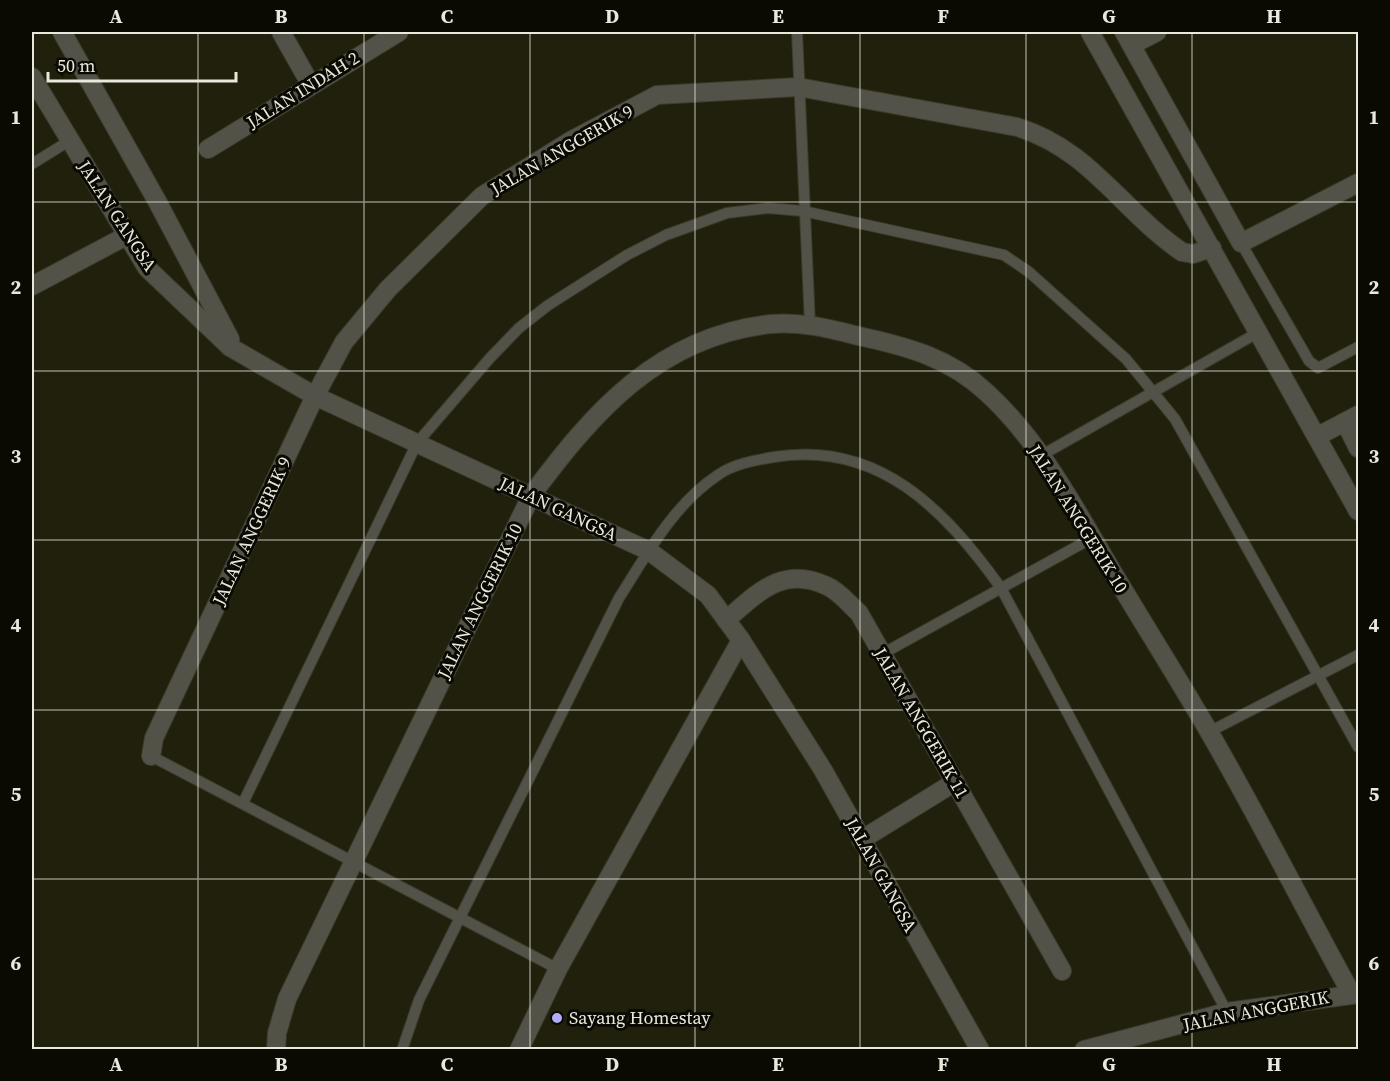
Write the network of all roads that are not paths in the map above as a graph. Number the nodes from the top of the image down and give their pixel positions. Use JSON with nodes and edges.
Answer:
{"nodes":[{"id":1,"x":62,"y":32,"type":"edge"},
{"id":2,"x":280,"y":32,"type":"edge"},
{"id":3,"x":399,"y":32,"type":"edge"},
{"id":4,"x":797,"y":32,"type":"edge"},
{"id":5,"x":1090,"y":32,"type":"edge"},
{"id":6,"x":1158,"y":32,"type":"edge"},
{"id":7,"x":1128,"y":38,"type":"edge"},
{"id":8,"x":32,"y":77,"type":"edge"},
{"id":9,"x":311,"y":85,"type":"junction"},
{"id":10,"x":798,"y":87,"type":"junction"},
{"id":11,"x":69,"y":141,"type":"junction"},
{"id":12,"x":208,"y":149,"type":"dead end"},
{"id":13,"x":32,"y":164,"type":"edge"},
{"id":14,"x":1359,"y":183,"type":"edge"},
{"id":15,"x":803,"y":211,"type":"junction"},
{"id":16,"x":126,"y":236,"type":"junction"},
{"id":17,"x":1240,"y":243,"type":"junction"},
{"id":18,"x":1212,"y":248,"type":"junction"},
{"id":19,"x":32,"y":286,"type":"edge"},
{"id":20,"x":810,"y":325,"type":"junction"},
{"id":21,"x":1259,"y":332,"type":"junction"},
{"id":22,"x":230,"y":347,"type":"junction"},
{"id":23,"x":1359,"y":347,"type":"edge"},
{"id":24,"x":1155,"y":392,"type":"junction"},
{"id":25,"x":315,"y":396,"type":"junction"},
{"id":26,"x":1352,"y":419,"type":"edge"},
{"id":27,"x":1318,"y":436,"type":"junction"},
{"id":28,"x":417,"y":443,"type":"junction"},
{"id":29,"x":1359,"y":448,"type":"edge"},
{"id":30,"x":1042,"y":455,"type":"junction"},
{"id":31,"x":531,"y":496,"type":"junction"},
{"id":32,"x":1359,"y":511,"type":"edge"},
{"id":33,"x":1092,"y":538,"type":"junction"},
{"id":34,"x":649,"y":551,"type":"junction"},
{"id":35,"x":1001,"y":588,"type":"junction"},
{"id":36,"x":726,"y":620,"type":"junction"},
{"id":37,"x":741,"y":640,"type":"junction"},
{"id":38,"x":882,"y":654,"type":"junction"},
{"id":39,"x":1359,"y":655,"type":"edge"},
{"id":40,"x":1319,"y":676,"type":"junction"},
{"id":41,"x":1209,"y":732,"type":"junction"},
{"id":42,"x":1359,"y":747,"type":"edge"},
{"id":43,"x":151,"y":756,"type":"joint"},
{"id":44,"x":955,"y":782,"type":"junction"},
{"id":45,"x":243,"y":804,"type":"junction"},
{"id":46,"x":861,"y":840,"type":"junction"},
{"id":47,"x":353,"y":861,"type":"junction"},
{"id":48,"x":459,"y":917,"type":"junction"},
{"id":49,"x":558,"y":969,"type":"junction"},
{"id":50,"x":1062,"y":970,"type":"dead end"},
{"id":51,"x":1355,"y":994,"type":"edge"},
{"id":52,"x":1227,"y":1012,"type":"junction"},
{"id":53,"x":276,"y":1050,"type":"edge"},
{"id":54,"x":402,"y":1050,"type":"edge"},
{"id":55,"x":519,"y":1050,"type":"edge"},
{"id":56,"x":980,"y":1050,"type":"edge"},
{"id":57,"x":1084,"y":1050,"type":"edge"}],
"edges":[{"from":1,"to":22,"type":"street"},
{"from":2,"to":9,"type":"street"},
{"from":3,"to":9,"type":"street","name":"JALAN INDAH 2"},
{"from":4,"to":10,"type":"lane"},
{"from":5,"to":18,"type":"street"},
{"from":6,"to":7,"type":"street"},
{"from":7,"to":17,"type":"street"},
{"from":8,"to":11,"type":"street","name":"JALAN GANGSA"},
{"from":9,"to":12,"type":"street","name":"JALAN INDAH 2"},
{"from":10,"to":15,"type":"lane"},
{"from":10,"to":18,"type":"street","name":"JALAN ANGGERIK 9"},
{"from":10,"to":25,"type":"street","name":"JALAN ANGGERIK 9"},
{"from":11,"to":13,"type":"lane"},
{"from":11,"to":16,"type":"street","name":"JALAN GANGSA"},
{"from":14,"to":17,"type":"street"},
{"from":15,"to":20,"type":"lane"},
{"from":15,"to":24,"type":"lane"},
{"from":15,"to":28,"type":"lane"},
{"from":16,"to":19,"type":"street"},
{"from":16,"to":22,"type":"street","name":"JALAN GANGSA"},
{"from":17,"to":23,"type":"lane"},
{"from":18,"to":21,"type":"street"},
{"from":20,"to":30,"type":"street","name":"JALAN ANGGERIK 10"},
{"from":20,"to":31,"type":"street","name":"JALAN ANGGERIK 10"},
{"from":21,"to":24,"type":"lane"},
{"from":21,"to":27,"type":"street"},
{"from":22,"to":25,"type":"street","name":"JALAN GANGSA"},
{"from":24,"to":30,"type":"lane"},
{"from":24,"to":40,"type":"lane"},
{"from":25,"to":28,"type":"street","name":"JALAN GANGSA"},
{"from":25,"to":43,"type":"street","name":"JALAN ANGGERIK 9"},
{"from":26,"to":27,"type":"street"},
{"from":26,"to":29,"type":"street"},
{"from":27,"to":32,"type":"street"},
{"from":28,"to":31,"type":"street","name":"JALAN GANGSA"},
{"from":28,"to":45,"type":"lane"},
{"from":30,"to":33,"type":"street","name":"JALAN ANGGERIK 10"},
{"from":31,"to":34,"type":"street","name":"JALAN GANGSA"},
{"from":31,"to":47,"type":"street","name":"JALAN ANGGERIK 10"},
{"from":33,"to":35,"type":"lane"},
{"from":33,"to":41,"type":"street","name":"JALAN ANGGERIK 10"},
{"from":34,"to":35,"type":"lane"},
{"from":34,"to":36,"type":"street","name":"JALAN GANGSA"},
{"from":34,"to":48,"type":"lane"},
{"from":35,"to":38,"type":"lane"},
{"from":35,"to":52,"type":"lane"},
{"from":36,"to":37,"type":"street","name":"JALAN GANGSA"},
{"from":36,"to":38,"type":"street","name":"JALAN ANGGERIK 11"},
{"from":37,"to":46,"type":"street","name":"JALAN GANGSA"},
{"from":37,"to":49,"type":"street"},
{"from":38,"to":44,"type":"street","name":"JALAN ANGGERIK 11"},
{"from":39,"to":40,"type":"lane"},
{"from":40,"to":41,"type":"lane"},
{"from":40,"to":42,"type":"lane"},
{"from":41,"to":51,"type":"street","name":"JALAN ANGGERIK 10"},
{"from":43,"to":45,"type":"lane"},
{"from":44,"to":46,"type":"street"},
{"from":44,"to":50,"type":"street","name":"JALAN ANGGERIK 11"},
{"from":45,"to":47,"type":"lane"},
{"from":46,"to":56,"type":"street","name":"JALAN GANGSA"},
{"from":47,"to":48,"type":"lane"},
{"from":47,"to":53,"type":"street","name":"JALAN ANGGERIK 10"},
{"from":48,"to":49,"type":"lane"},
{"from":48,"to":54,"type":"lane"},
{"from":49,"to":55,"type":"street"},
{"from":51,"to":52,"type":"street","name":"JALAN ANGGERIK"},
{"from":52,"to":57,"type":"street","name":"JALAN ANGGERIK"}]}
